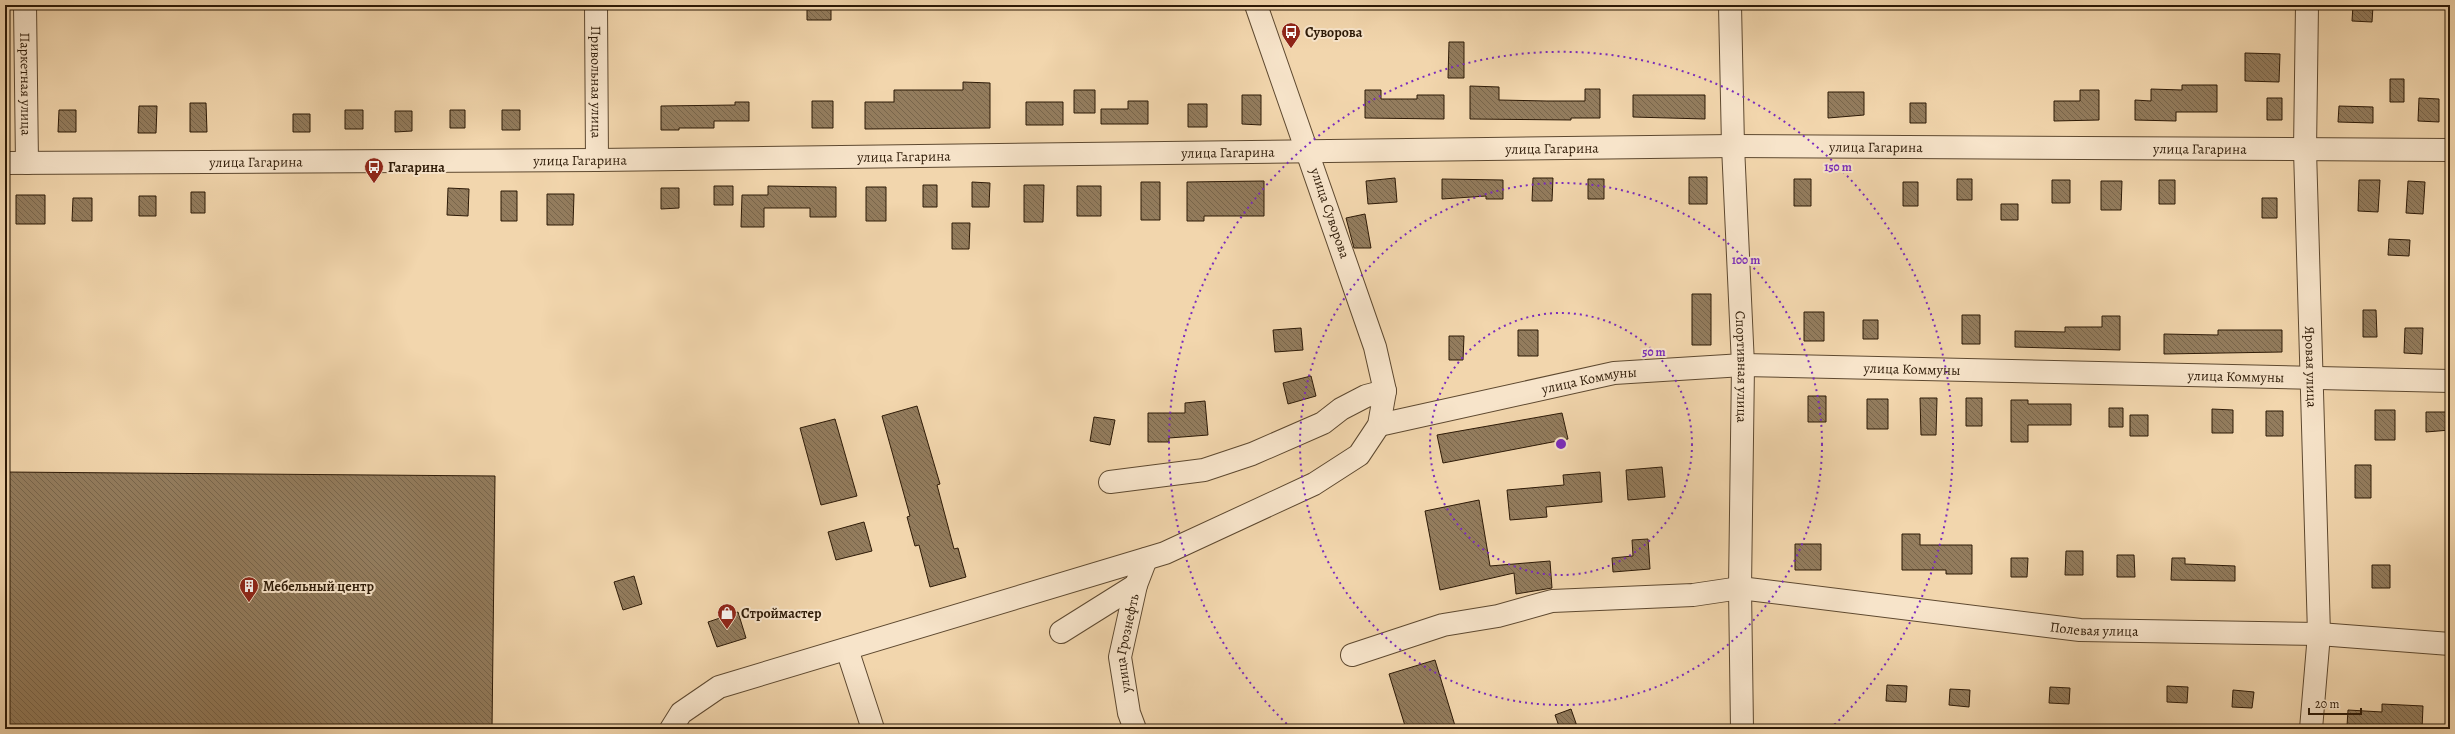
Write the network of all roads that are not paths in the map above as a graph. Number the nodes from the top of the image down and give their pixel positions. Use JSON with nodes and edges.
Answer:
{"nodes":[{"id":1,"x":26,"y":5,"type":"edge"},
{"id":2,"x":596,"y":5,"type":"edge"},
{"id":3,"x":1256,"y":5,"type":"edge"},
{"id":4,"x":1730,"y":5,"type":"edge"},
{"id":5,"x":2307,"y":5,"type":"edge"},
{"id":6,"x":1733,"y":146,"type":"junction"},
{"id":7,"x":2305,"y":150,"type":"junction"},
{"id":8,"x":2450,"y":150,"type":"edge"},
{"id":9,"x":1309,"y":152,"type":"junction"},
{"id":10,"x":597,"y":160,"type":"junction"},
{"id":11,"x":5,"y":163,"type":"edge"},
{"id":12,"x":27,"y":163,"type":"junction"},
{"id":13,"x":1743,"y":365,"type":"junction"},
{"id":14,"x":2312,"y":378,"type":"junction"},
{"id":15,"x":2450,"y":381,"type":"edge"},
{"id":16,"x":1385,"y":391,"type":"junction"},
{"id":17,"x":1379,"y":425,"type":"junction"},
{"id":18,"x":1110,"y":482,"type":"dead end"},
{"id":19,"x":1146,"y":559,"type":"junction"},
{"id":20,"x":1136,"y":585,"type":"junction"},
{"id":21,"x":1740,"y":588,"type":"junction"},
{"id":22,"x":1061,"y":632,"type":"dead end"},
{"id":23,"x":2319,"y":634,"type":"junction"},
{"id":24,"x":2450,"y":644,"type":"edge"},
{"id":25,"x":847,"y":649,"type":"junction"},
{"id":26,"x":1352,"y":655,"type":"dead end"},
{"id":27,"x":671,"y":729,"type":"edge"},
{"id":28,"x":873,"y":729,"type":"edge"},
{"id":29,"x":1135,"y":729,"type":"edge"},
{"id":30,"x":1742,"y":729,"type":"edge"},
{"id":31,"x":2311,"y":729,"type":"edge"}],
"edges":[{"from":1,"to":12,"type":"street","name":"Паркетная улица"},
{"from":2,"to":10,"type":"street","name":"Привольная улица"},
{"from":3,"to":9,"type":"street","name":"улица Суворова"},
{"from":4,"to":6,"type":"street","name":"Спортивная улица"},
{"from":5,"to":7,"type":"street","name":"Яровая улица"},
{"from":6,"to":7,"type":"street","name":"улица Гагарина"},
{"from":6,"to":9,"type":"street","name":"улица Гагарина"},
{"from":6,"to":13,"type":"street","name":"Спортивная улица"},
{"from":7,"to":8,"type":"street","name":"улица Гагарина"},
{"from":7,"to":14,"type":"street","name":"Яровая улица"},
{"from":9,"to":10,"type":"street","name":"улица Гагарина"},
{"from":9,"to":16,"type":"street","name":"улица Суворова"},
{"from":10,"to":12,"type":"street","name":"улица Гагарина"},
{"from":11,"to":12,"type":"street","name":"улица Гагарина"},
{"from":13,"to":14,"type":"street","name":"улица Коммуны"},
{"from":13,"to":17,"type":"street","name":"улица Коммуны"},
{"from":13,"to":21,"type":"street","name":"Спортивная улица"},
{"from":14,"to":15,"type":"street","name":"улица Коммуны"},
{"from":14,"to":23,"type":"street","name":"Яровая улица"},
{"from":16,"to":17,"type":"street","name":"улица Суворова"},
{"from":16,"to":18,"type":"street"},
{"from":17,"to":19,"type":"street"},
{"from":19,"to":20,"type":"street","name":"улица Грознефть"},
{"from":19,"to":25,"type":"street"},
{"from":20,"to":22,"type":"street"},
{"from":20,"to":29,"type":"street","name":"улица Грознефть"},
{"from":21,"to":23,"type":"street","name":"Полевая улица"},
{"from":21,"to":26,"type":"street","name":"Полевая улица"},
{"from":21,"to":30,"type":"street","name":"Спортивная улица"},
{"from":23,"to":24,"type":"street","name":"Полевая улица"},
{"from":23,"to":31,"type":"street","name":"Яровая улица"},
{"from":25,"to":27,"type":"street"},
{"from":25,"to":28,"type":"street"}]}
